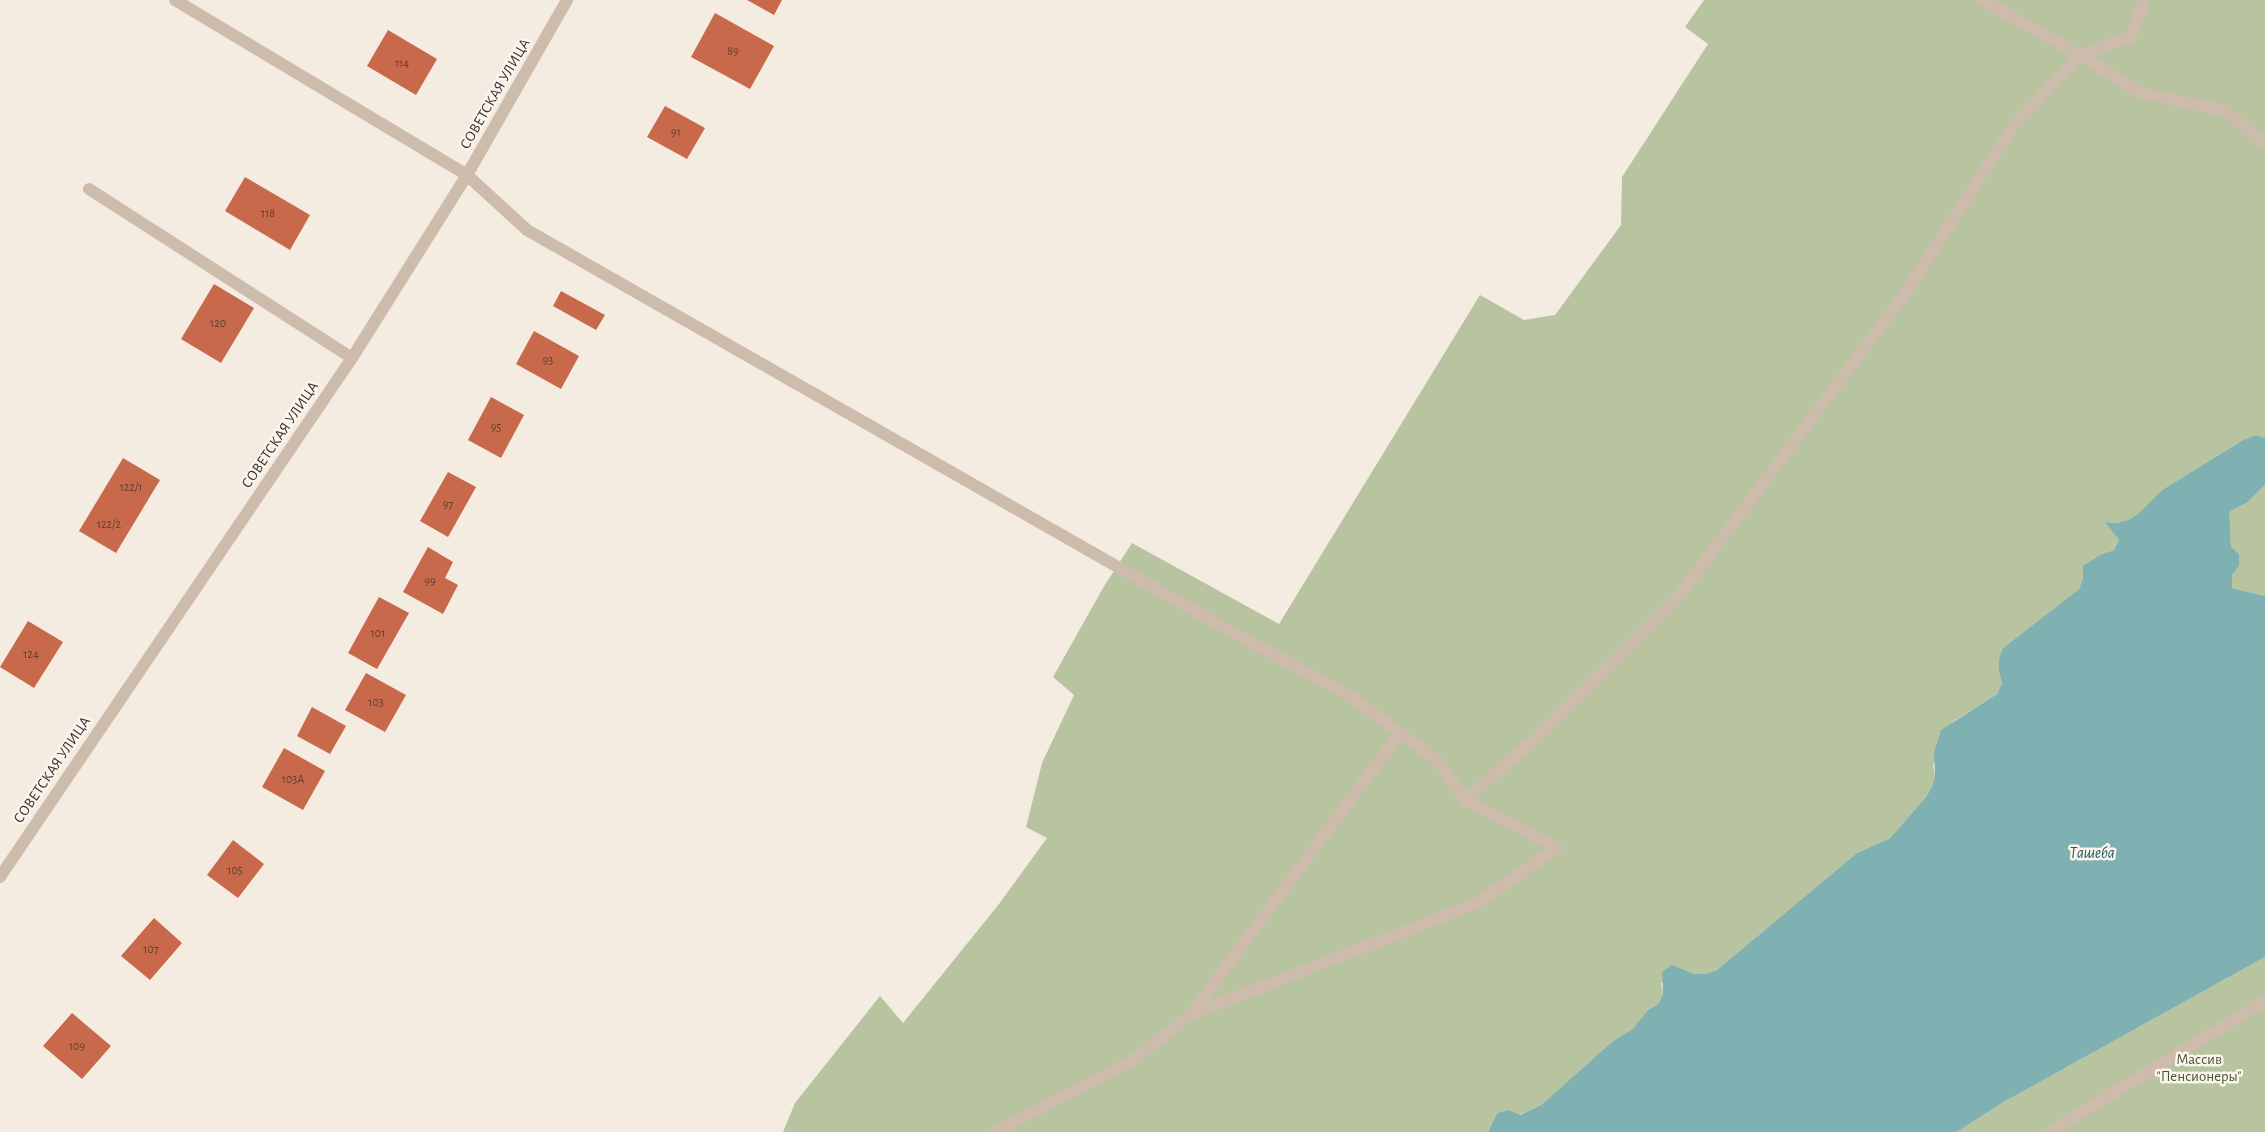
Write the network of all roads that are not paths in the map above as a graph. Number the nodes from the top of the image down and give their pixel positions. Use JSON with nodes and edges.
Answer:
{"nodes":[{"id":1,"x":175,"y":0,"type":"edge"},
{"id":2,"x":567,"y":0,"type":"edge"},
{"id":3,"x":1982,"y":0,"type":"edge"},
{"id":4,"x":2144,"y":0,"type":"edge"},
{"id":5,"x":2080,"y":54,"type":"junction"},
{"id":6,"x":2265,"y":145,"type":"edge"},
{"id":7,"x":467,"y":175,"type":"junction"},
{"id":8,"x":88,"y":189,"type":"dead end"},
{"id":9,"x":352,"y":358,"type":"junction"},
{"id":10,"x":1400,"y":733,"type":"junction"},
{"id":11,"x":1465,"y":800,"type":"junction"},
{"id":12,"x":0,"y":877,"type":"edge"},
{"id":13,"x":2265,"y":1001,"type":"edge"},
{"id":14,"x":1190,"y":1015,"type":"junction"},
{"id":15,"x":995,"y":1132,"type":"edge"},
{"id":16,"x":2049,"y":1132,"type":"edge"}],
"edges":[{"from":1,"to":7,"type":"street"},
{"from":2,"to":7,"type":"street","name":"СОВЕТСКАЯ УЛИЦА"},
{"from":3,"to":5,"type":"street"},
{"from":4,"to":5,"type":"street"},
{"from":5,"to":6,"type":"street"},
{"from":5,"to":11,"type":"street"},
{"from":7,"to":9,"type":"street","name":"СОВЕТСКАЯ УЛИЦА"},
{"from":7,"to":10,"type":"street"},
{"from":8,"to":9,"type":"street"},
{"from":9,"to":12,"type":"street","name":"СОВЕТСКАЯ УЛИЦА"},
{"from":10,"to":11,"type":"street"},
{"from":10,"to":14,"type":"street"},
{"from":11,"to":14,"type":"street"},
{"from":13,"to":16,"type":"street"},
{"from":14,"to":15,"type":"street"}]}
